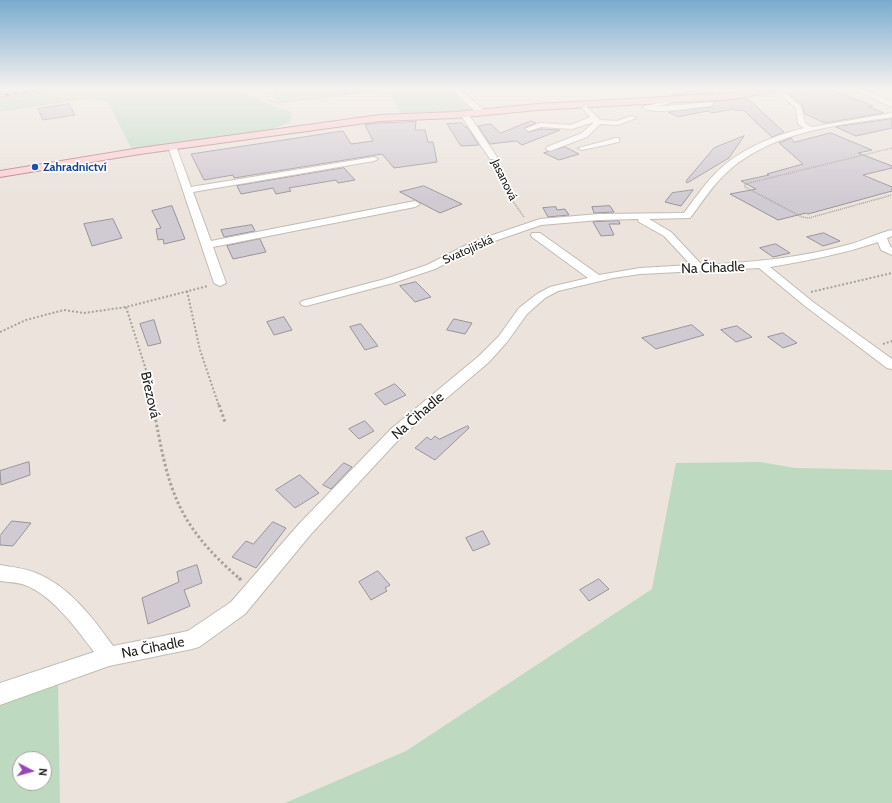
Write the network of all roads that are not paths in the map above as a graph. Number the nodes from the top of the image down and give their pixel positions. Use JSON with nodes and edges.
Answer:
{"nodes":[{"id":1,"x":324,"y":125,"type":"edge"},
{"id":2,"x":472,"y":125,"type":"edge"},
{"id":3,"x":577,"y":125,"type":"edge"},
{"id":4,"x":596,"y":125,"type":"edge"},
{"id":5,"x":804,"y":125,"type":"edge"},
{"id":6,"x":824,"y":125,"type":"edge"},
{"id":7,"x":529,"y":129,"type":"dead end"},
{"id":8,"x":810,"y":129,"type":"junction"},
{"id":9,"x":571,"y":140,"type":"junction"},
{"id":10,"x":616,"y":140,"type":"dead end"},
{"id":11,"x":172,"y":146,"type":"junction"},
{"id":12,"x":550,"y":149,"type":"dead end"},
{"id":13,"x":493,"y":157,"type":"road end"},
{"id":14,"x":374,"y":159,"type":"dead end"},
{"id":15,"x":0,"y":174,"type":"edge"},
{"id":16,"x":188,"y":190,"type":"junction"},
{"id":17,"x":415,"y":204,"type":"dead end"},
{"id":18,"x":687,"y":216,"type":"junction"},
{"id":19,"x":634,"y":217,"type":"junction"},
{"id":20,"x":533,"y":230,"type":"junction"},
{"id":21,"x":677,"y":231,"type":"junction"},
{"id":22,"x":886,"y":235,"type":"edge"},
{"id":23,"x":208,"y":245,"type":"junction"},
{"id":24,"x":892,"y":252,"type":"edge"},
{"id":25,"x":761,"y":265,"type":"junction"},
{"id":26,"x":700,"y":269,"type":"junction"},
{"id":27,"x":598,"y":278,"type":"junction"},
{"id":28,"x":220,"y":283,"type":"road end"},
{"id":29,"x":306,"y":303,"type":"dead end"},
{"id":30,"x":892,"y":364,"type":"edge"},
{"id":31,"x":0,"y":573,"type":"edge"},
{"id":32,"x":109,"y":656,"type":"junction"},
{"id":33,"x":0,"y":694,"type":"edge"}],
"edges":[{"from":1,"to":11,"type":"main road"},
{"from":2,"to":13,"type":"street","name":"Jasanová"},
{"from":3,"to":7,"type":"street"},
{"from":4,"to":9,"type":"street"},
{"from":5,"to":8,"type":"street"},
{"from":6,"to":8,"type":"street"},
{"from":8,"to":18,"type":"street"},
{"from":9,"to":10,"type":"street"},
{"from":9,"to":12,"type":"street"},
{"from":11,"to":15,"type":"main road"},
{"from":11,"to":16,"type":"street"},
{"from":14,"to":16,"type":"street"},
{"from":16,"to":23,"type":"street"},
{"from":17,"to":23,"type":"street"},
{"from":18,"to":19,"type":"street","name":"Svatojiřská"},
{"from":18,"to":21,"type":"street"},
{"from":19,"to":20,"type":"street","name":"Svatojiřská"},
{"from":19,"to":21,"type":"street","name":"Svatojiřská"},
{"from":20,"to":27,"type":"street"},
{"from":20,"to":29,"type":"street","name":"Svatojiřská"},
{"from":21,"to":26,"type":"street","name":"Svatojiřská"},
{"from":22,"to":24,"type":"street","name":"Na Čihadle"},
{"from":22,"to":25,"type":"street","name":"Na Čihadle"},
{"from":23,"to":28,"type":"street"},
{"from":25,"to":26,"type":"street","name":"Na Čihadle"},
{"from":25,"to":30,"type":"street"},
{"from":26,"to":27,"type":"street","name":"Na Čihadle"},
{"from":27,"to":32,"type":"street","name":"Na Čihadle"},
{"from":31,"to":32,"type":"street"},
{"from":32,"to":33,"type":"street","name":"Na Čihadle"}]}
